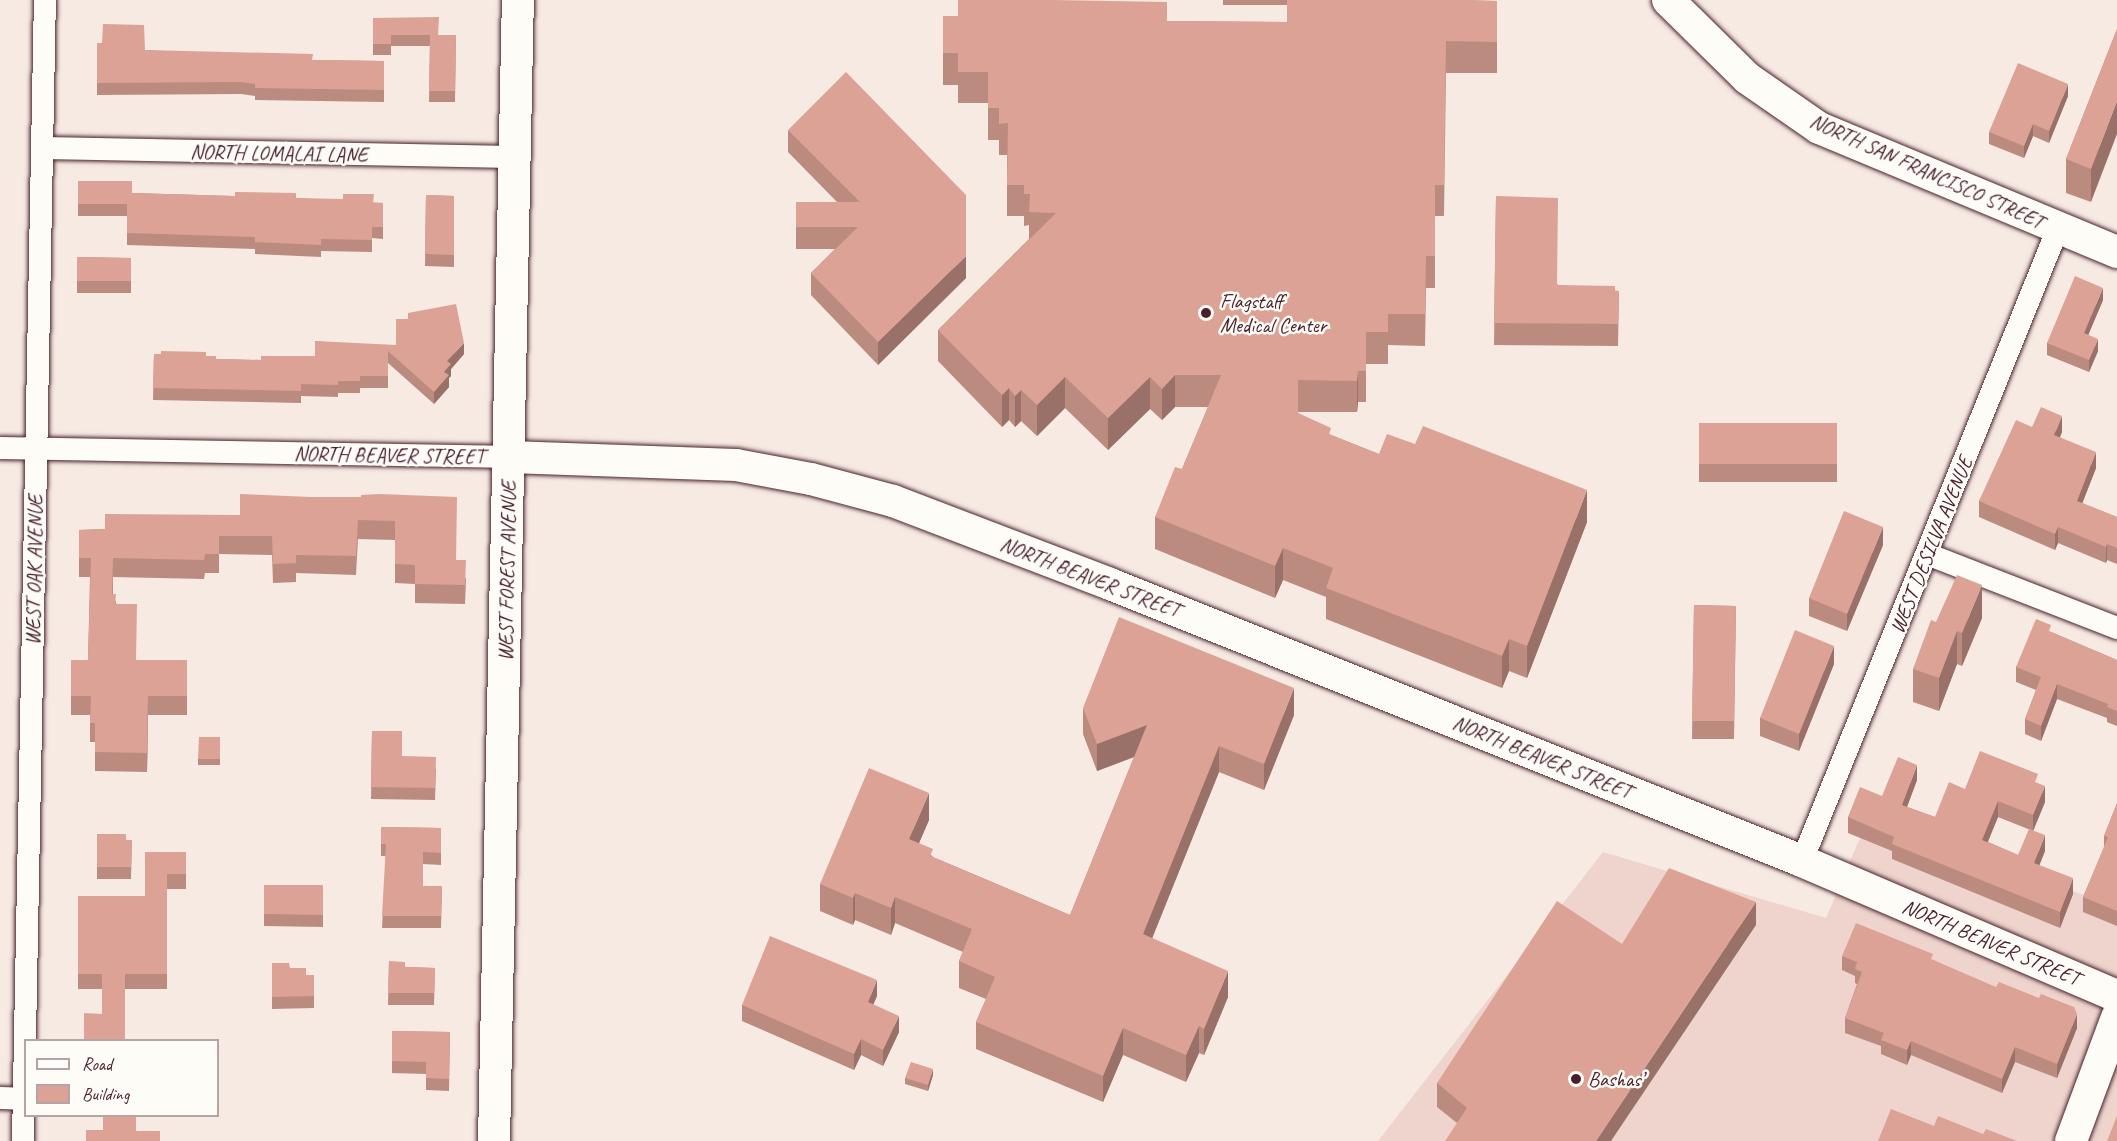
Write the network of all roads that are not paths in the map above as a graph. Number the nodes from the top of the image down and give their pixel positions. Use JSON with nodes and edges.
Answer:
{"nodes":[{"id":1,"x":45,"y":0,"type":"edge"},
{"id":2,"x":518,"y":0,"type":"edge"},
{"id":3,"x":1668,"y":0,"type":"edge"},
{"id":4,"x":42,"y":148,"type":"junction"},
{"id":5,"x":515,"y":157,"type":"junction"},
{"id":6,"x":2058,"y":228,"type":"junction"},
{"id":7,"x":2117,"y":252,"type":"edge"},
{"id":8,"x":0,"y":448,"type":"edge"},
{"id":9,"x":36,"y":448,"type":"junction"},
{"id":10,"x":510,"y":457,"type":"junction"},
{"id":11,"x":1927,"y":554,"type":"junction"},
{"id":12,"x":2117,"y":628,"type":"edge"},
{"id":13,"x":1802,"y":861,"type":"junction"},
{"id":14,"x":2117,"y":996,"type":"edge"},
{"id":15,"x":2117,"y":1017,"type":"edge"},
{"id":16,"x":25,"y":1039,"type":"edge"},
{"id":17,"x":0,"y":1098,"type":"edge"},
{"id":18,"x":24,"y":1099,"type":"joint"},
{"id":19,"x":23,"y":1141,"type":"edge"},
{"id":20,"x":494,"y":1141,"type":"edge"},
{"id":21,"x":2071,"y":1141,"type":"edge"}],
"edges":[{"from":1,"to":4,"type":"street","name":"WEST OAK AVENUE"},
{"from":2,"to":5,"type":"street","name":"WEST FOREST AVENUE"},
{"from":3,"to":6,"type":"street","name":"NORTH SAN FRANCISCO STREET"},
{"from":4,"to":5,"type":"street","name":"NORTH LOMALAI LANE"},
{"from":4,"to":9,"type":"street","name":"WEST OAK AVENUE"},
{"from":5,"to":10,"type":"street","name":"WEST FOREST AVENUE"},
{"from":6,"to":7,"type":"street","name":"NORTH SAN FRANCISCO STREET"},
{"from":6,"to":11,"type":"street","name":"WEST DESILVA AVENUE"},
{"from":8,"to":9,"type":"street","name":"NORTH BEAVER STREET"},
{"from":9,"to":10,"type":"street","name":"NORTH BEAVER STREET"},
{"from":9,"to":16,"type":"street","name":"WEST OAK AVENUE"},
{"from":10,"to":13,"type":"street","name":"NORTH BEAVER STREET"},
{"from":10,"to":20,"type":"street","name":"WEST FOREST AVENUE"},
{"from":11,"to":12,"type":"street"},
{"from":11,"to":13,"type":"street","name":"WEST DESILVA AVENUE"},
{"from":13,"to":14,"type":"street","name":"NORTH BEAVER STREET"},
{"from":15,"to":21,"type":"street"},
{"from":17,"to":18,"type":"street"},
{"from":18,"to":19,"type":"street","name":"WEST OAK AVENUE"}]}
